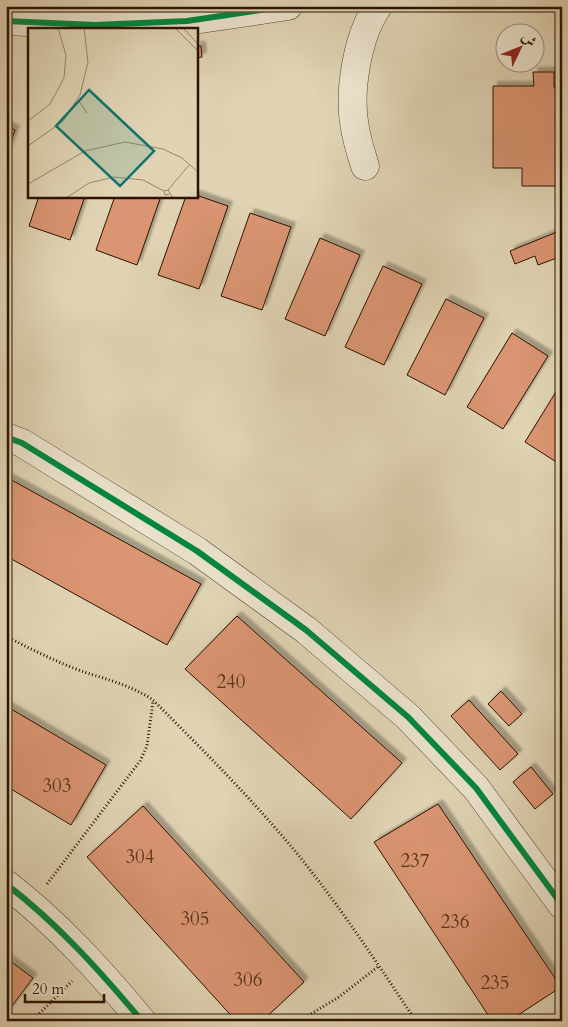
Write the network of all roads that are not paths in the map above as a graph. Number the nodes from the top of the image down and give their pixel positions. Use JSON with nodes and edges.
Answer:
{"nodes":[{"id":1,"x":288,"y":6,"type":"edge"},
{"id":2,"x":378,"y":6,"type":"edge"},
{"id":3,"x":6,"y":21,"type":"edge"},
{"id":4,"x":365,"y":166,"type":"dead end"},
{"id":5,"x":6,"y":437,"type":"edge"},
{"id":6,"x":6,"y":884,"type":"edge"},
{"id":7,"x":562,"y":906,"type":"edge"},
{"id":8,"x":142,"y":1021,"type":"edge"}],
"edges":[{"from":1,"to":3,"type":"street"},
{"from":2,"to":4,"type":"street"},
{"from":5,"to":7,"type":"street"},
{"from":6,"to":8,"type":"street"}]}
